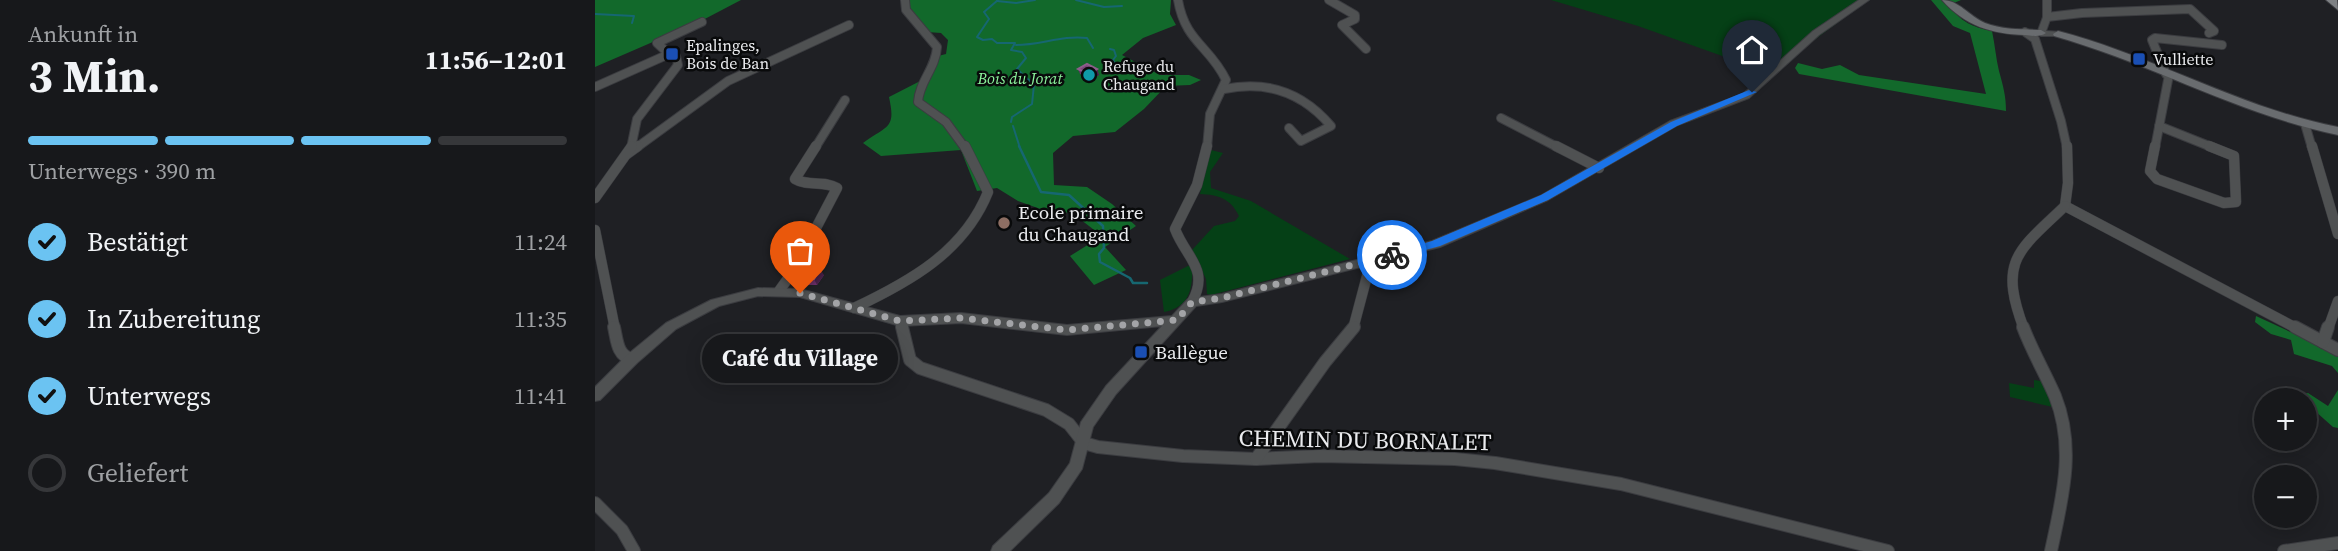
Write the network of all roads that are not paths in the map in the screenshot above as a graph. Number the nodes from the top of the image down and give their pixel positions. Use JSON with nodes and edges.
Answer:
{"nodes":[{"id":1,"x":905,"y":0,"type":"edge"},
{"id":2,"x":1178,"y":0,"type":"edge"},
{"id":3,"x":1329,"y":0,"type":"edge"},
{"id":4,"x":1865,"y":0,"type":"edge"},
{"id":5,"x":1947,"y":0,"type":"edge"},
{"id":6,"x":2047,"y":0,"type":"edge"},
{"id":7,"x":2331,"y":0,"type":"edge"},
{"id":8,"x":2338,"y":7,"type":"edge"},
{"id":9,"x":2047,"y":17,"type":"junction"},
{"id":10,"x":702,"y":22,"type":"dead end"},
{"id":11,"x":849,"y":25,"type":"dead end"},
{"id":12,"x":2209,"y":33,"type":"dead end"},
{"id":13,"x":2058,"y":34,"type":"joint"},
{"id":14,"x":2038,"y":36,"type":"junction"},
{"id":15,"x":2222,"y":45,"type":"dead end"},
{"id":16,"x":1366,"y":49,"type":"dead end"},
{"id":17,"x":669,"y":54,"type":"junction"},
{"id":18,"x":2168,"y":74,"type":"junction"},
{"id":19,"x":595,"y":87,"type":"edge"},
{"id":20,"x":1224,"y":89,"type":"junction"},
{"id":21,"x":845,"y":100,"type":"dead end"},
{"id":22,"x":1501,"y":118,"type":"dead end"},
{"id":23,"x":2305,"y":124,"type":"junction"},
{"id":24,"x":2159,"y":126,"type":"junction"},
{"id":25,"x":1289,"y":128,"type":"dead end"},
{"id":26,"x":2335,"y":131,"type":"edge"},
{"id":27,"x":627,"y":154,"type":"junction"},
{"id":28,"x":1599,"y":168,"type":"junction"},
{"id":29,"x":595,"y":198,"type":"edge"},
{"id":30,"x":2065,"y":206,"type":"junction"},
{"id":31,"x":595,"y":230,"type":"edge"},
{"id":32,"x":2338,"y":234,"type":"edge"},
{"id":33,"x":1371,"y":261,"type":"junction"},
{"id":34,"x":779,"y":291,"type":"junction"},
{"id":35,"x":1192,"y":302,"type":"junction"},
{"id":36,"x":2338,"y":302,"type":"edge"},
{"id":37,"x":854,"y":308,"type":"junction"},
{"id":38,"x":1177,"y":320,"type":"junction"},
{"id":39,"x":900,"y":321,"type":"junction"},
{"id":40,"x":2323,"y":342,"type":"junction"},
{"id":41,"x":2338,"y":350,"type":"edge"},
{"id":42,"x":632,"y":359,"type":"junction"},
{"id":43,"x":595,"y":396,"type":"edge"},
{"id":44,"x":1084,"y":443,"type":"junction"},
{"id":45,"x":1256,"y":458,"type":"junction"},
{"id":46,"x":595,"y":503,"type":"edge"},
{"id":47,"x":2338,"y":543,"type":"edge"},
{"id":48,"x":634,"y":551,"type":"edge"},
{"id":49,"x":999,"y":551,"type":"edge"},
{"id":50,"x":1888,"y":551,"type":"edge"},
{"id":51,"x":2052,"y":551,"type":"edge"},
{"id":52,"x":2284,"y":551,"type":"edge"}],
"edges":[{"from":1,"to":37,"type":"street"},
{"from":2,"to":20,"type":"street"},
{"from":3,"to":16,"type":"street"},
{"from":4,"to":28,"type":"street"},
{"from":5,"to":14,"type":"main road"},
{"from":6,"to":9,"type":"street"},
{"from":7,"to":8,"type":"main road"},
{"from":9,"to":12,"type":"street"},
{"from":9,"to":14,"type":"street"},
{"from":10,"to":17,"type":"street"},
{"from":11,"to":27,"type":"street"},
{"from":13,"to":14,"type":"street"},
{"from":13,"to":18,"type":"main road"},
{"from":14,"to":30,"type":"street"},
{"from":15,"to":18,"type":"street"},
{"from":17,"to":19,"type":"street"},
{"from":17,"to":27,"type":"street"},
{"from":18,"to":23,"type":"main road"},
{"from":18,"to":24,"type":"street"},
{"from":20,"to":25,"type":"street"},
{"from":20,"to":35,"type":"street"},
{"from":21,"to":34,"type":"street"},
{"from":22,"to":28,"type":"street"},
{"from":23,"to":26,"type":"main road"},
{"from":23,"to":32,"type":"street"},
{"from":24,"to":24,"type":"street"},
{"from":27,"to":29,"type":"street"},
{"from":28,"to":33,"type":"street"},
{"from":30,"to":40,"type":"street"},
{"from":30,"to":51,"type":"street"},
{"from":31,"to":42,"type":"street"},
{"from":33,"to":35,"type":"street"},
{"from":33,"to":45,"type":"street"},
{"from":34,"to":37,"type":"street"},
{"from":34,"to":42,"type":"street"},
{"from":35,"to":38,"type":"street"},
{"from":36,"to":40,"type":"street"},
{"from":37,"to":39,"type":"street"},
{"from":38,"to":39,"type":"street"},
{"from":38,"to":44,"type":"street"},
{"from":39,"to":44,"type":"street"},
{"from":40,"to":41,"type":"street"},
{"from":42,"to":43,"type":"street"},
{"from":44,"to":45,"type":"street","name":"CHEMIN DU BORNALET"},
{"from":44,"to":49,"type":"street"},
{"from":45,"to":50,"type":"street","name":"CHEMIN DU BORNALET"},
{"from":46,"to":48,"type":"street"},
{"from":47,"to":52,"type":"street"}]}
